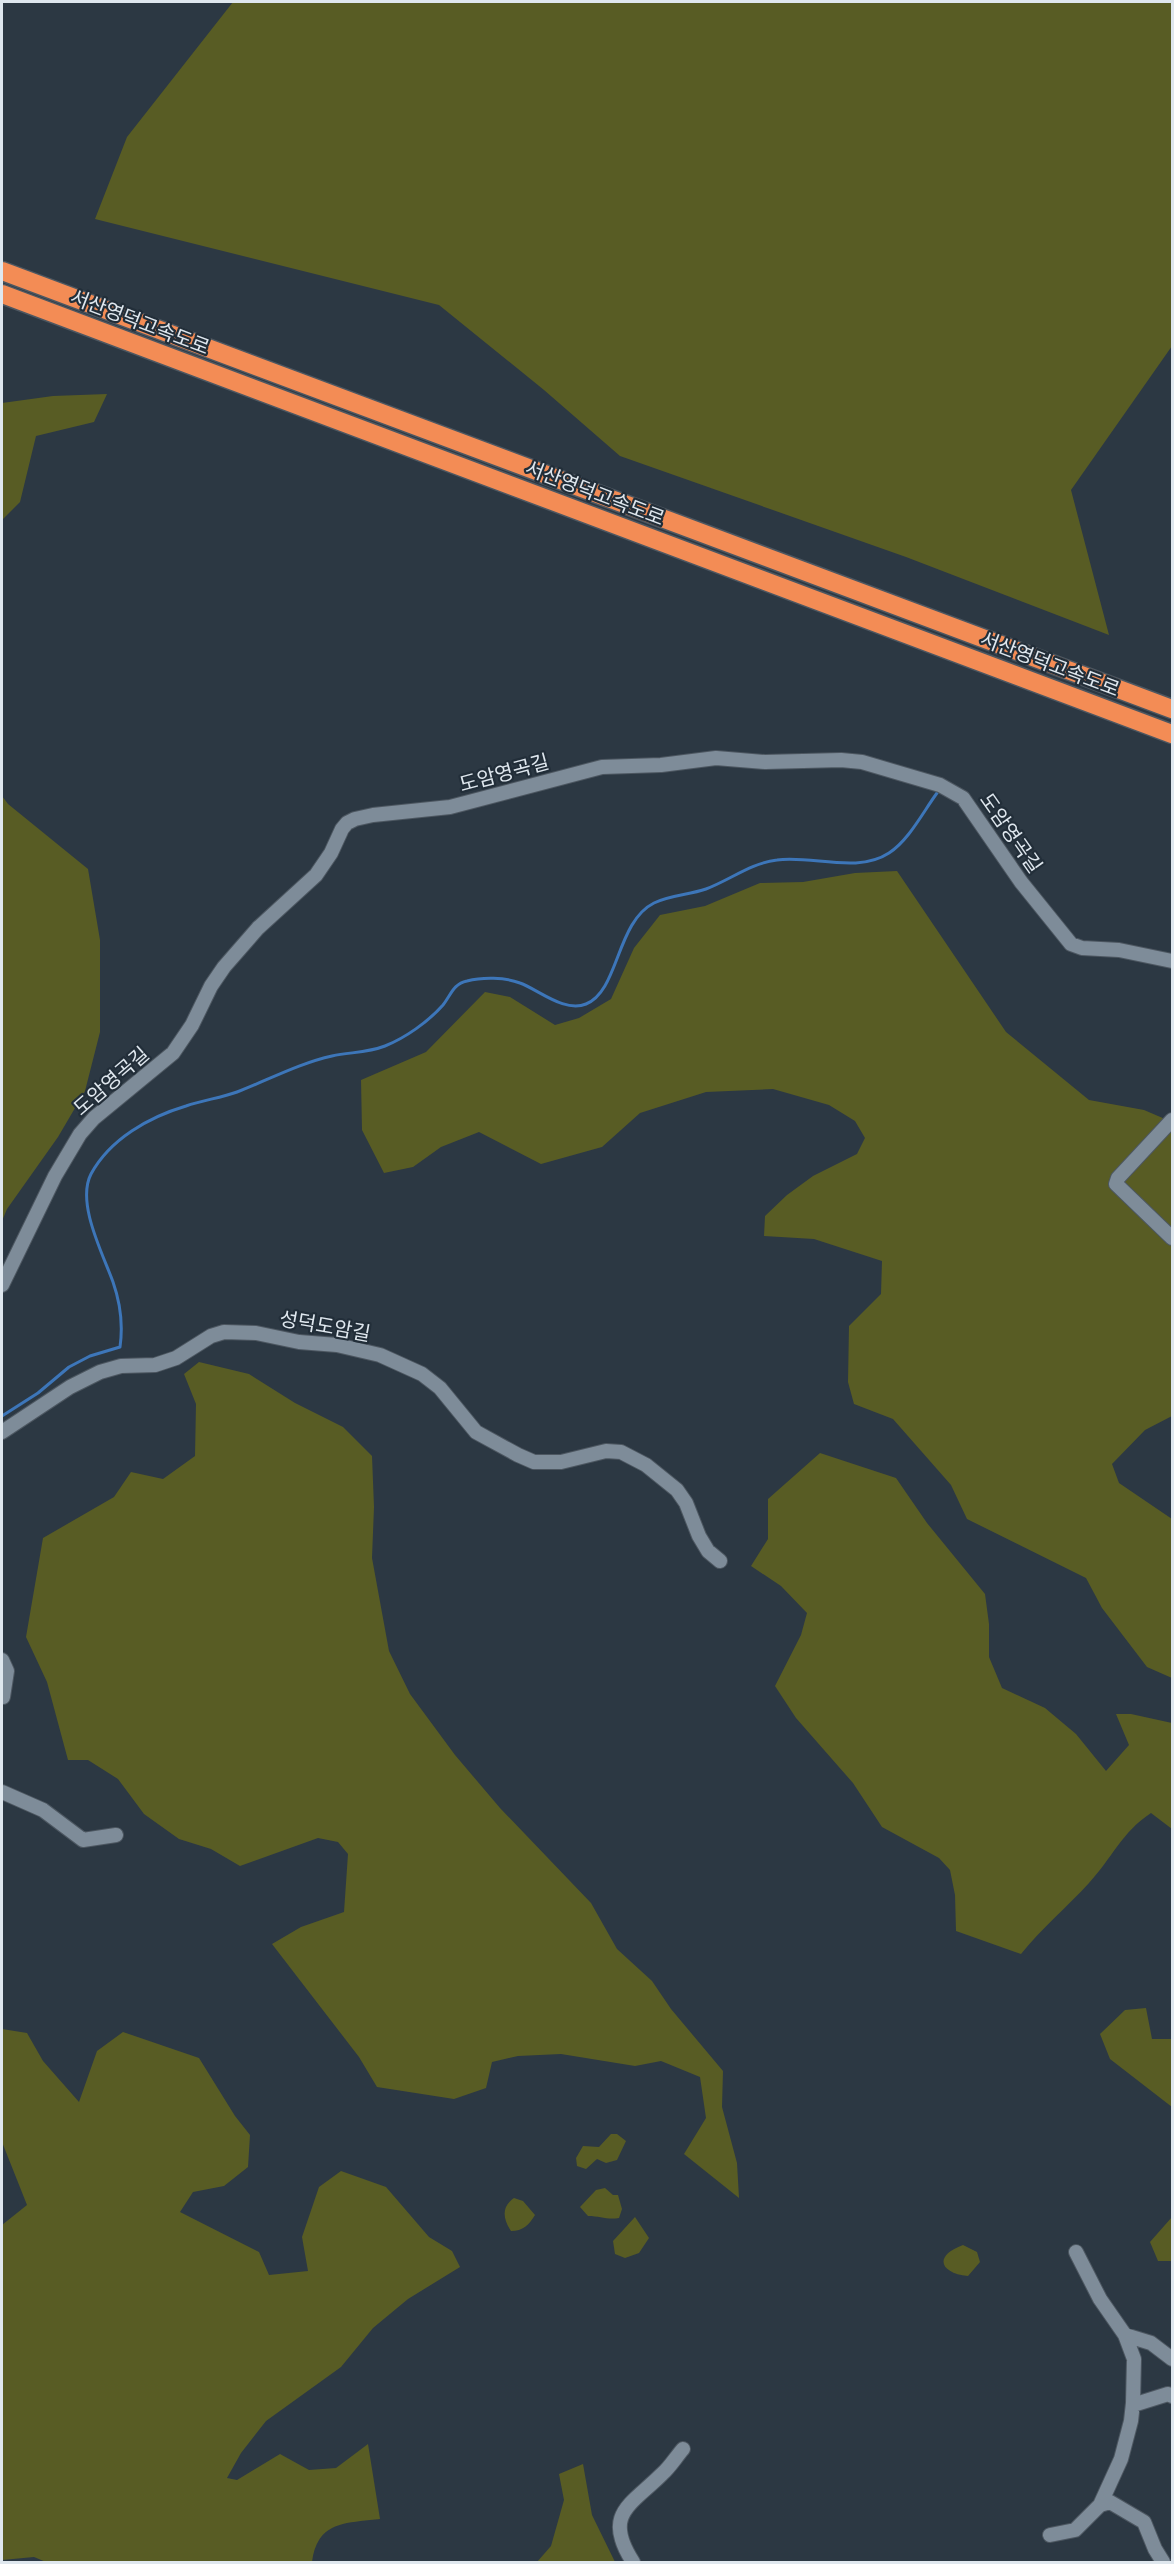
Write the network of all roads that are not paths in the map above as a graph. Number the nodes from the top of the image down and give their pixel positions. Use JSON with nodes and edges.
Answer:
{"nodes":[{"id":1,"x":2,"y":271,"type":"edge"},
{"id":2,"x":2,"y":294,"type":"edge"},
{"id":3,"x":1173,"y":709,"type":"edge"},
{"id":4,"x":1173,"y":734,"type":"edge"},
{"id":5,"x":1173,"y":961,"type":"edge"},
{"id":6,"x":1173,"y":1120,"type":"edge"},
{"id":7,"x":1173,"y":1238,"type":"edge"},
{"id":8,"x":2,"y":1285,"type":"edge"},
{"id":9,"x":2,"y":1432,"type":"edge"},
{"id":10,"x":720,"y":1561,"type":"dead end"},
{"id":11,"x":2,"y":1660,"type":"edge"},
{"id":12,"x":3,"y":1697,"type":"dead end"},
{"id":13,"x":2,"y":1792,"type":"edge"},
{"id":14,"x":116,"y":1835,"type":"dead end"},
{"id":15,"x":1076,"y":2252,"type":"dead end"},
{"id":16,"x":1125,"y":2335,"type":"junction"},
{"id":17,"x":1173,"y":2359,"type":"edge"},
{"id":18,"x":1173,"y":2396,"type":"edge"},
{"id":19,"x":1133,"y":2405,"type":"junction"},
{"id":20,"x":683,"y":2450,"type":"dead end"},
{"id":21,"x":1100,"y":2505,"type":"junction"},
{"id":22,"x":1050,"y":2535,"type":"dead end"},
{"id":23,"x":633,"y":2562,"type":"edge"},
{"id":24,"x":1163,"y":2562,"type":"edge"}],
"edges":[{"from":1,"to":3,"type":"highway","name":"서산영덕고속도로"},
{"from":2,"to":4,"type":"highway","name":"서산영덕고속도로"},
{"from":5,"to":8,"type":"street","name":"도암영곡길"},
{"from":6,"to":7,"type":"street"},
{"from":9,"to":10,"type":"street","name":"성덕도암길"},
{"from":11,"to":12,"type":"street"},
{"from":13,"to":14,"type":"street"},
{"from":15,"to":16,"type":"street"},
{"from":16,"to":17,"type":"street"},
{"from":16,"to":19,"type":"street"},
{"from":18,"to":19,"type":"street"},
{"from":19,"to":21,"type":"street"},
{"from":20,"to":23,"type":"street"},
{"from":21,"to":22,"type":"street"},
{"from":21,"to":24,"type":"street"}]}
